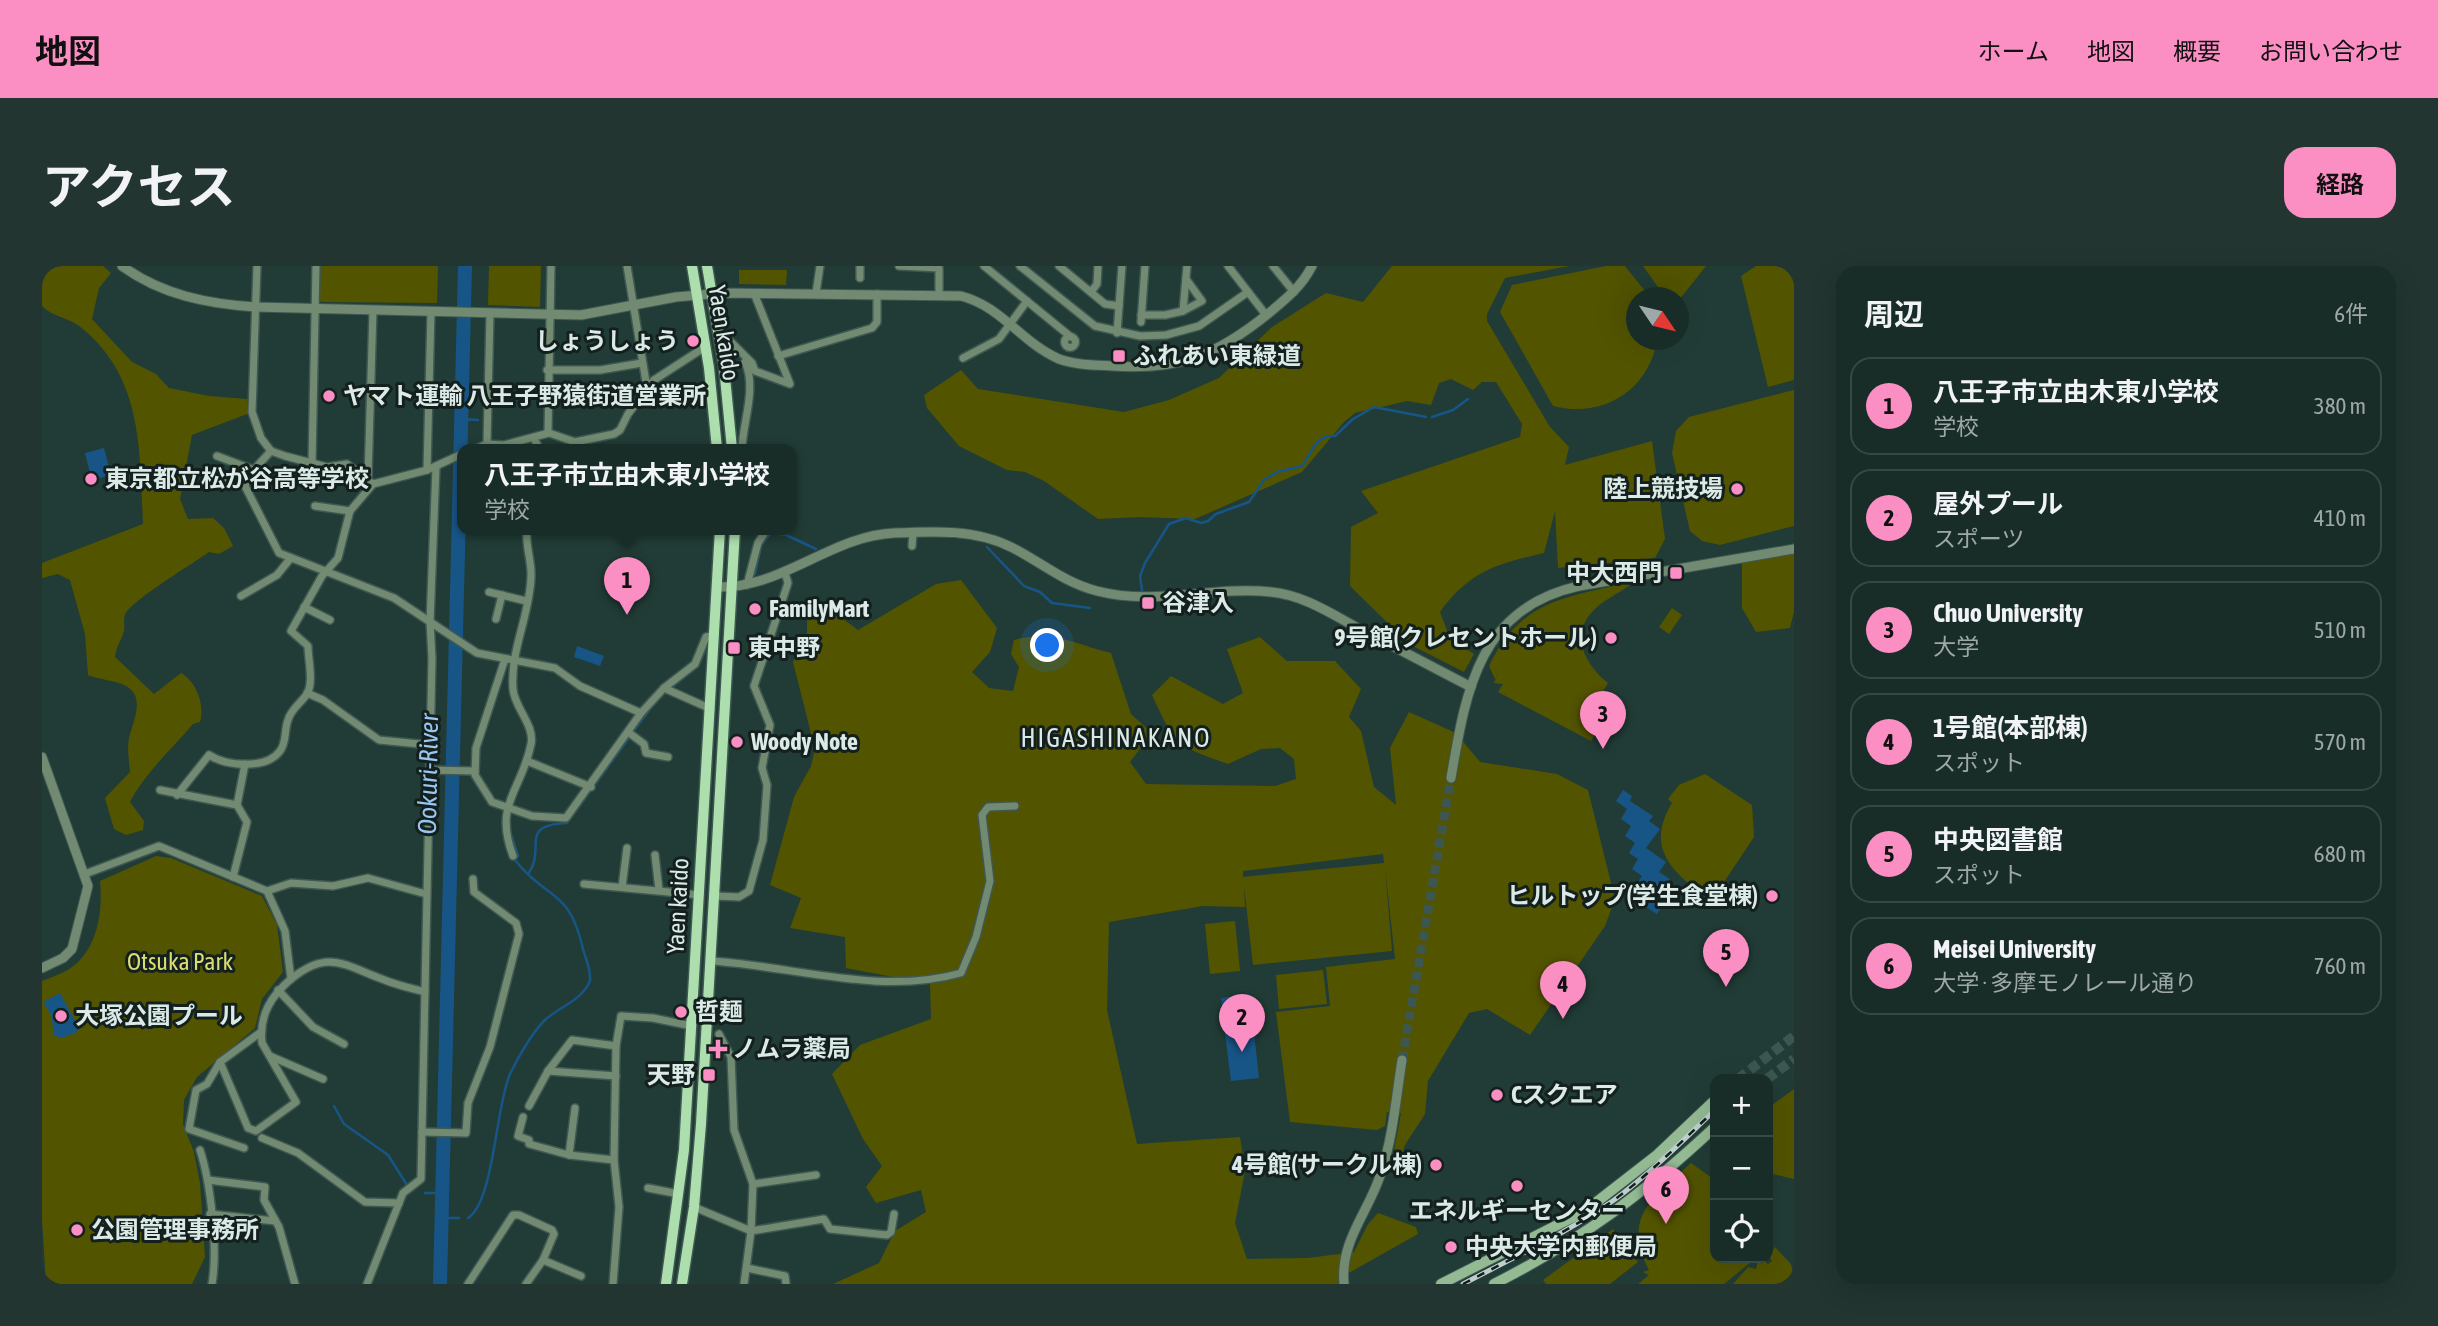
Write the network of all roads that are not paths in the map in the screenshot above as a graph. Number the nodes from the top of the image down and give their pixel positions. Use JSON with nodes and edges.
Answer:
{"nodes":[{"id":1,"x":122,"y":266,"type":"edge"},
{"id":2,"x":257,"y":266,"type":"edge"},
{"id":3,"x":316,"y":266,"type":"edge"},
{"id":4,"x":551,"y":266,"type":"edge"},
{"id":5,"x":627,"y":266,"type":"edge"},
{"id":6,"x":692,"y":266,"type":"edge"},
{"id":7,"x":707,"y":266,"type":"edge"},
{"id":8,"x":820,"y":266,"type":"edge"},
{"id":9,"x":860,"y":266,"type":"edge"},
{"id":10,"x":899,"y":266,"type":"edge"},
{"id":11,"x":984,"y":266,"type":"edge"},
{"id":12,"x":1020,"y":266,"type":"edge"},
{"id":13,"x":1059,"y":266,"type":"edge"},
{"id":14,"x":1098,"y":266,"type":"edge"},
{"id":15,"x":1122,"y":266,"type":"edge"},
{"id":16,"x":1145,"y":266,"type":"edge"},
{"id":17,"x":1187,"y":266,"type":"edge"},
{"id":18,"x":1228,"y":266,"type":"edge"},
{"id":19,"x":1273,"y":266,"type":"edge"},
{"id":20,"x":1312,"y":266,"type":"edge"},
{"id":21,"x":860,"y":278,"type":"dead end"},
{"id":22,"x":1185,"y":279,"type":"junction"},
{"id":23,"x":1091,"y":292,"type":"junction"},
{"id":24,"x":1248,"y":292,"type":"junction"},
{"id":25,"x":1294,"y":292,"type":"junction"},
{"id":26,"x":754,"y":293,"type":"junction"},
{"id":27,"x":816,"y":293,"type":"junction"},
{"id":28,"x":712,"y":294,"type":"junction"},
{"id":29,"x":877,"y":294,"type":"junction"},
{"id":30,"x":696,"y":295,"type":"junction"},
{"id":31,"x":939,"y":295,"type":"junction"},
{"id":32,"x":1027,"y":301,"type":"junction"},
{"id":33,"x":634,"y":306,"type":"junction"},
{"id":34,"x":1119,"y":306,"type":"junction"},
{"id":35,"x":256,"y":307,"type":"junction"},
{"id":36,"x":315,"y":308,"type":"junction"},
{"id":37,"x":373,"y":310,"type":"junction"},
{"id":38,"x":1183,"y":311,"type":"junction"},
{"id":39,"x":436,"y":312,"type":"junction"},
{"id":40,"x":486,"y":313,"type":"junction"},
{"id":41,"x":550,"y":315,"type":"junction"},
{"id":42,"x":1266,"y":315,"type":"junction"},
{"id":43,"x":1010,"y":324,"type":"junction"},
{"id":44,"x":1117,"y":333,"type":"junction"},
{"id":45,"x":1071,"y":337,"type":"dead end"},
{"id":46,"x":719,"y":338,"type":"junction"},
{"id":47,"x":705,"y":346,"type":"junction"},
{"id":48,"x":778,"y":356,"type":"junction"},
{"id":49,"x":964,"y":358,"type":"dead end"},
{"id":50,"x":745,"y":362,"type":"dead end"},
{"id":51,"x":642,"y":363,"type":"junction"},
{"id":52,"x":547,"y":370,"type":"junction"},
{"id":53,"x":647,"y":388,"type":"junction"},
{"id":54,"x":548,"y":433,"type":"junction"},
{"id":55,"x":534,"y":439,"type":"junction"},
{"id":56,"x":588,"y":441,"type":"junction"},
{"id":57,"x":736,"y":441,"type":"edge"},
{"id":58,"x":480,"y":444,"type":"edge"},
{"id":59,"x":513,"y":444,"type":"edge"},
{"id":60,"x":537,"y":444,"type":"edge"},
{"id":61,"x":590,"y":444,"type":"edge"},
{"id":62,"x":716,"y":444,"type":"edge"},
{"id":63,"x":271,"y":451,"type":"junction"},
{"id":64,"x":217,"y":456,"type":"dead end"},
{"id":65,"x":457,"y":457,"type":"edge"},
{"id":66,"x":312,"y":463,"type":"junction"},
{"id":67,"x":438,"y":466,"type":"junction"},
{"id":68,"x":254,"y":470,"type":"junction"},
{"id":69,"x":427,"y":470,"type":"junction"},
{"id":70,"x":212,"y":475,"type":"dead end"},
{"id":71,"x":370,"y":481,"type":"junction"},
{"id":72,"x":244,"y":486,"type":"junction"},
{"id":73,"x":315,"y":506,"type":"dead end"},
{"id":74,"x":350,"y":511,"type":"junction"},
{"id":75,"x":913,"y":533,"type":"junction"},
{"id":76,"x":526,"y":535,"type":"edge"},
{"id":77,"x":720,"y":535,"type":"edge"},
{"id":78,"x":734,"y":535,"type":"edge"},
{"id":79,"x":763,"y":535,"type":"edge"},
{"id":80,"x":912,"y":546,"type":"dead end"},
{"id":81,"x":1794,"y":549,"type":"edge"},
{"id":82,"x":290,"y":559,"type":"junction"},
{"id":83,"x":327,"y":572,"type":"junction"},
{"id":84,"x":785,"y":573,"type":"junction"},
{"id":85,"x":747,"y":585,"type":"junction"},
{"id":86,"x":718,"y":587,"type":"junction"},
{"id":87,"x":733,"y":587,"type":"junction"},
{"id":88,"x":489,"y":592,"type":"dead end"},
{"id":89,"x":502,"y":595,"type":"junction"},
{"id":90,"x":241,"y":596,"type":"dead end"},
{"id":91,"x":526,"y":601,"type":"junction"},
{"id":92,"x":304,"y":607,"type":"junction"},
{"id":93,"x":496,"y":619,"type":"dead end"},
{"id":94,"x":330,"y":621,"type":"dead end"},
{"id":95,"x":431,"y":623,"type":"junction"},
{"id":96,"x":715,"y":635,"type":"junction"},
{"id":97,"x":505,"y":659,"type":"junction"},
{"id":98,"x":514,"y":659,"type":"junction"},
{"id":99,"x":1471,"y":687,"type":"junction"},
{"id":100,"x":664,"y":688,"type":"junction"},
{"id":101,"x":307,"y":693,"type":"junction"},
{"id":102,"x":711,"y":709,"type":"junction"},
{"id":103,"x":642,"y":713,"type":"junction"},
{"id":104,"x":628,"y":732,"type":"junction"},
{"id":105,"x":430,"y":745,"type":"junction"},
{"id":106,"x":42,"y":757,"type":"edge"},
{"id":107,"x":668,"y":757,"type":"dead end"},
{"id":108,"x":527,"y":761,"type":"junction"},
{"id":109,"x":245,"y":764,"type":"junction"},
{"id":110,"x":431,"y":770,"type":"junction"},
{"id":111,"x":473,"y":771,"type":"junction"},
{"id":112,"x":1451,"y":778,"type":"tunnel mouth"},
{"id":113,"x":591,"y":787,"type":"junction"},
{"id":114,"x":160,"y":790,"type":"dead end"},
{"id":115,"x":177,"y":795,"type":"junction"},
{"id":116,"x":237,"y":805,"type":"junction"},
{"id":117,"x":1015,"y":806,"type":"dead end"},
{"id":118,"x":506,"y":807,"type":"junction"},
{"id":119,"x":627,"y":848,"type":"dead end"},
{"id":120,"x":655,"y":855,"type":"dead end"},
{"id":121,"x":513,"y":856,"type":"dead end"},
{"id":122,"x":716,"y":869,"type":"junction"},
{"id":123,"x":85,"y":874,"type":"junction"},
{"id":124,"x":701,"y":874,"type":"junction"},
{"id":125,"x":233,"y":877,"type":"junction"},
{"id":126,"x":473,"y":879,"type":"dead end"},
{"id":127,"x":584,"y":884,"type":"dead end"},
{"id":128,"x":622,"y":887,"type":"junction"},
{"id":129,"x":659,"y":890,"type":"junction"},
{"id":130,"x":267,"y":891,"type":"junction"},
{"id":131,"x":426,"y":894,"type":"junction"},
{"id":132,"x":700,"y":895,"type":"junction"},
{"id":133,"x":715,"y":897,"type":"junction"},
{"id":134,"x":711,"y":961,"type":"junction"},
{"id":135,"x":42,"y":968,"type":"edge"},
{"id":136,"x":291,"y":979,"type":"junction"},
{"id":137,"x":278,"y":990,"type":"junction"},
{"id":138,"x":425,"y":992,"type":"junction"},
{"id":139,"x":692,"y":1026,"type":"junction"},
{"id":140,"x":707,"y":1030,"type":"junction"},
{"id":141,"x":261,"y":1031,"type":"junction"},
{"id":142,"x":719,"y":1034,"type":"dead end"},
{"id":143,"x":344,"y":1044,"type":"dead end"},
{"id":144,"x":616,"y":1046,"type":"junction"},
{"id":145,"x":270,"y":1055,"type":"junction"},
{"id":146,"x":1402,"y":1060,"type":"tunnel mouth"},
{"id":147,"x":220,"y":1062,"type":"junction"},
{"id":148,"x":548,"y":1071,"type":"junction"},
{"id":149,"x":615,"y":1076,"type":"junction"},
{"id":150,"x":323,"y":1079,"type":"dead end"},
{"id":151,"x":1710,"y":1105,"type":"edge"},
{"id":152,"x":529,"y":1106,"type":"dead end"},
{"id":153,"x":575,"y":1108,"type":"dead end"},
{"id":154,"x":523,"y":1117,"type":"dead end"},
{"id":155,"x":423,"y":1132,"type":"junction"},
{"id":156,"x":1710,"y":1132,"type":"edge"},
{"id":157,"x":262,"y":1138,"type":"dead end"},
{"id":158,"x":244,"y":1148,"type":"dead end"},
{"id":159,"x":200,"y":1150,"type":"dead end"},
{"id":160,"x":569,"y":1155,"type":"junction"},
{"id":161,"x":614,"y":1160,"type":"junction"},
{"id":162,"x":816,"y":1175,"type":"dead end"},
{"id":163,"x":208,"y":1181,"type":"junction"},
{"id":164,"x":752,"y":1184,"type":"junction"},
{"id":165,"x":648,"y":1188,"type":"dead end"},
{"id":166,"x":680,"y":1199,"type":"junction"},
{"id":167,"x":399,"y":1203,"type":"junction"},
{"id":168,"x":694,"y":1208,"type":"junction"},
{"id":169,"x":210,"y":1214,"type":"junction"},
{"id":170,"x":894,"y":1214,"type":"dead end"},
{"id":171,"x":276,"y":1221,"type":"junction"},
{"id":172,"x":751,"y":1231,"type":"junction"},
{"id":173,"x":543,"y":1261,"type":"junction"},
{"id":174,"x":747,"y":1268,"type":"junction"},
{"id":175,"x":581,"y":1276,"type":"dead end"},
{"id":176,"x":212,"y":1284,"type":"edge"},
{"id":177,"x":295,"y":1284,"type":"edge"},
{"id":178,"x":367,"y":1284,"type":"edge"},
{"id":179,"x":468,"y":1284,"type":"edge"},
{"id":180,"x":526,"y":1284,"type":"edge"},
{"id":181,"x":613,"y":1284,"type":"edge"},
{"id":182,"x":666,"y":1284,"type":"edge"},
{"id":183,"x":682,"y":1284,"type":"edge"},
{"id":184,"x":744,"y":1284,"type":"edge"},
{"id":185,"x":786,"y":1284,"type":"edge"},
{"id":186,"x":1344,"y":1284,"type":"edge"},
{"id":187,"x":1441,"y":1284,"type":"edge"},
{"id":188,"x":1494,"y":1284,"type":"edge"}],
"edges":[{"from":1,"to":35,"type":"street"},
{"from":2,"to":35,"type":"street"},
{"from":3,"to":36,"type":"street"},
{"from":4,"to":41,"type":"street"},
{"from":5,"to":33,"type":"street"},
{"from":6,"to":30,"type":"main road","name":"Yaen kaido"},
{"from":7,"to":28,"type":"main road","name":"Yaen kaido"},
{"from":8,"to":27,"type":"street"},
{"from":9,"to":21,"type":"street"},
{"from":10,"to":31,"type":"street"},
{"from":11,"to":32,"type":"street"},
{"from":12,"to":44,"type":"street"},
{"from":13,"to":23,"type":"street"},
{"from":14,"to":23,"type":"street"},
{"from":15,"to":34,"type":"street"},
{"from":16,"to":38,"type":"street"},
{"from":17,"to":22,"type":"street"},
{"from":18,"to":24,"type":"street"},
{"from":19,"to":25,"type":"street"},
{"from":20,"to":25,"type":"street"},
{"from":22,"to":38,"type":"street"},
{"from":22,"to":38,"type":"street"},
{"from":23,"to":34,"type":"street"},
{"from":24,"to":42,"type":"street"},
{"from":24,"to":44,"type":"street"},
{"from":25,"to":42,"type":"street"},
{"from":26,"to":27,"type":"street"},
{"from":26,"to":28,"type":"street"},
{"from":26,"to":48,"type":"street"},
{"from":27,"to":29,"type":"street"},
{"from":28,"to":30,"type":"street"},
{"from":28,"to":46,"type":"main road","name":"Yaen kaido"},
{"from":29,"to":31,"type":"street"},
{"from":29,"to":48,"type":"street"},
{"from":30,"to":33,"type":"street"},
{"from":30,"to":47,"type":"main road","name":"Yaen kaido"},
{"from":31,"to":43,"type":"street"},
{"from":32,"to":43,"type":"street"},
{"from":32,"to":45,"type":"street"},
{"from":33,"to":41,"type":"street"},
{"from":33,"to":51,"type":"street"},
{"from":34,"to":44,"type":"street"},
{"from":35,"to":36,"type":"street"},
{"from":35,"to":63,"type":"street"},
{"from":36,"to":37,"type":"street"},
{"from":36,"to":66,"type":"street"},
{"from":37,"to":39,"type":"street"},
{"from":37,"to":71,"type":"street"},
{"from":39,"to":40,"type":"street"},
{"from":39,"to":69,"type":"street"},
{"from":40,"to":41,"type":"street"},
{"from":40,"to":58,"type":"street"},
{"from":41,"to":52,"type":"street"},
{"from":42,"to":43,"type":"street"},
{"from":43,"to":49,"type":"street"},
{"from":46,"to":48,"type":"street"},
{"from":46,"to":57,"type":"main road","name":"Yaen kaido"},
{"from":47,"to":53,"type":"street"},
{"from":47,"to":62,"type":"main road","name":"Yaen kaido"},
{"from":50,"to":57,"type":"street"},
{"from":51,"to":52,"type":"street"},
{"from":51,"to":53,"type":"street"},
{"from":52,"to":54,"type":"street"},
{"from":53,"to":56,"type":"street"},
{"from":54,"to":55,"type":"street"},
{"from":54,"to":56,"type":"street"},
{"from":55,"to":59,"type":"street"},
{"from":55,"to":60,"type":"street"},
{"from":56,"to":61,"type":"street"},
{"from":63,"to":66,"type":"street"},
{"from":63,"to":68,"type":"street"},
{"from":64,"to":68,"type":"street"},
{"from":65,"to":67,"type":"street"},
{"from":66,"to":71,"type":"street"},
{"from":67,"to":69,"type":"street"},
{"from":67,"to":95,"type":"street"},
{"from":68,"to":72,"type":"street"},
{"from":69,"to":71,"type":"street"},
{"from":70,"to":72,"type":"street"},
{"from":71,"to":74,"type":"street"},
{"from":72,"to":82,"type":"street"},
{"from":73,"to":74,"type":"street"},
{"from":74,"to":83,"type":"street"},
{"from":75,"to":80,"type":"street"},
{"from":75,"to":84,"type":"street"},
{"from":75,"to":99,"type":"street"},
{"from":76,"to":91,"type":"street"},
{"from":77,"to":86,"type":"main road","name":"Yaen kaido"},
{"from":78,"to":87,"type":"main road","name":"Yaen kaido"},
{"from":79,"to":85,"type":"street"},
{"from":81,"to":99,"type":"street"},
{"from":82,"to":83,"type":"street"},
{"from":82,"to":90,"type":"street"},
{"from":83,"to":92,"type":"street"},
{"from":83,"to":95,"type":"street"},
{"from":84,"to":85,"type":"street"},
{"from":84,"to":133,"type":"street"},
{"from":85,"to":87,"type":"street"},
{"from":86,"to":87,"type":"street"},
{"from":86,"to":96,"type":"main road","name":"Yaen kaido"},
{"from":87,"to":122,"type":"main road","name":"Yaen kaido"},
{"from":88,"to":89,"type":"street"},
{"from":89,"to":91,"type":"street"},
{"from":89,"to":93,"type":"street"},
{"from":91,"to":98,"type":"street"},
{"from":92,"to":94,"type":"street"},
{"from":92,"to":101,"type":"street"},
{"from":95,"to":97,"type":"street"},
{"from":95,"to":105,"type":"street"},
{"from":96,"to":100,"type":"street"},
{"from":96,"to":102,"type":"main road","name":"Yaen kaido"},
{"from":97,"to":98,"type":"street"},
{"from":97,"to":111,"type":"street"},
{"from":98,"to":103,"type":"street"},
{"from":98,"to":108,"type":"street"},
{"from":99,"to":112,"type":"street"},
{"from":100,"to":102,"type":"street"},
{"from":100,"to":103,"type":"street"},
{"from":101,"to":105,"type":"street"},
{"from":101,"to":109,"type":"street"},
{"from":102,"to":124,"type":"main road","name":"Yaen kaido"},
{"from":103,"to":104,"type":"street"},
{"from":104,"to":107,"type":"street"},
{"from":104,"to":113,"type":"street"},
{"from":105,"to":110,"type":"street"},
{"from":106,"to":123,"type":"street"},
{"from":108,"to":113,"type":"street"},
{"from":108,"to":118,"type":"street"},
{"from":109,"to":115,"type":"street"},
{"from":109,"to":116,"type":"street"},
{"from":110,"to":111,"type":"street"},
{"from":110,"to":131,"type":"street"},
{"from":111,"to":118,"type":"street"},
{"from":113,"to":118,"type":"street"},
{"from":114,"to":115,"type":"street"},
{"from":115,"to":116,"type":"street"},
{"from":116,"to":125,"type":"street"},
{"from":117,"to":134,"type":"street"},
{"from":118,"to":121,"type":"street"},
{"from":119,"to":128,"type":"street"},
{"from":120,"to":129,"type":"street"},
{"from":122,"to":124,"type":"main road"},
{"from":122,"to":133,"type":"main road","name":"Yaen kaido"},
{"from":123,"to":125,"type":"street"},
{"from":123,"to":135,"type":"street"},
{"from":124,"to":132,"type":"main road","name":"Yaen kaido"},
{"from":125,"to":130,"type":"street"},
{"from":126,"to":155,"type":"street"},
{"from":127,"to":128,"type":"street"},
{"from":128,"to":129,"type":"street"},
{"from":129,"to":132,"type":"street"},
{"from":130,"to":131,"type":"street"},
{"from":130,"to":136,"type":"street"},
{"from":131,"to":138,"type":"street"},
{"from":132,"to":133,"type":"main road"},
{"from":132,"to":139,"type":"main road","name":"Yaen kaido"},
{"from":133,"to":134,"type":"main road","name":"Yaen kaido"},
{"from":134,"to":140,"type":"main road","name":"Yaen kaido"},
{"from":136,"to":137,"type":"street"},
{"from":136,"to":138,"type":"street"},
{"from":137,"to":141,"type":"street"},
{"from":137,"to":143,"type":"street"},
{"from":138,"to":155,"type":"street"},
{"from":139,"to":140,"type":"main road"},
{"from":139,"to":144,"type":"street"},
{"from":139,"to":166,"type":"main road","name":"Yaen kaido"},
{"from":140,"to":168,"type":"main road","name":"Yaen kaido"},
{"from":141,"to":145,"type":"street"},
{"from":141,"to":147,"type":"street"},
{"from":142,"to":164,"type":"street"},
{"from":144,"to":148,"type":"street"},
{"from":144,"to":149,"type":"street"},
{"from":145,"to":147,"type":"street"},
{"from":145,"to":150,"type":"street"},
{"from":146,"to":186,"type":"street"},
{"from":147,"to":158,"type":"street"},
{"from":148,"to":149,"type":"street"},
{"from":148,"to":152,"type":"street"},
{"from":149,"to":161,"type":"street"},
{"from":151,"to":187,"type":"main road"},
{"from":153,"to":160,"type":"street"},
{"from":154,"to":160,"type":"street"},
{"from":155,"to":167,"type":"street"},
{"from":156,"to":188,"type":"main road"},
{"from":157,"to":167,"type":"street"},
{"from":159,"to":163,"type":"street"},
{"from":160,"to":161,"type":"street"},
{"from":161,"to":181,"type":"street"},
{"from":162,"to":164,"type":"street"},
{"from":163,"to":169,"type":"street"},
{"from":163,"to":171,"type":"street"},
{"from":164,"to":172,"type":"street"},
{"from":165,"to":166,"type":"street"},
{"from":166,"to":168,"type":"main road"},
{"from":166,"to":182,"type":"main road","name":"Yaen kaido"},
{"from":167,"to":178,"type":"street"},
{"from":168,"to":172,"type":"street"},
{"from":168,"to":183,"type":"main road","name":"Yaen kaido"},
{"from":169,"to":171,"type":"street"},
{"from":169,"to":176,"type":"street"},
{"from":170,"to":172,"type":"street"},
{"from":171,"to":177,"type":"street"},
{"from":172,"to":174,"type":"street"},
{"from":173,"to":175,"type":"street"},
{"from":173,"to":179,"type":"street"},
{"from":173,"to":180,"type":"street"},
{"from":174,"to":184,"type":"street"},
{"from":174,"to":185,"type":"street"}]}
